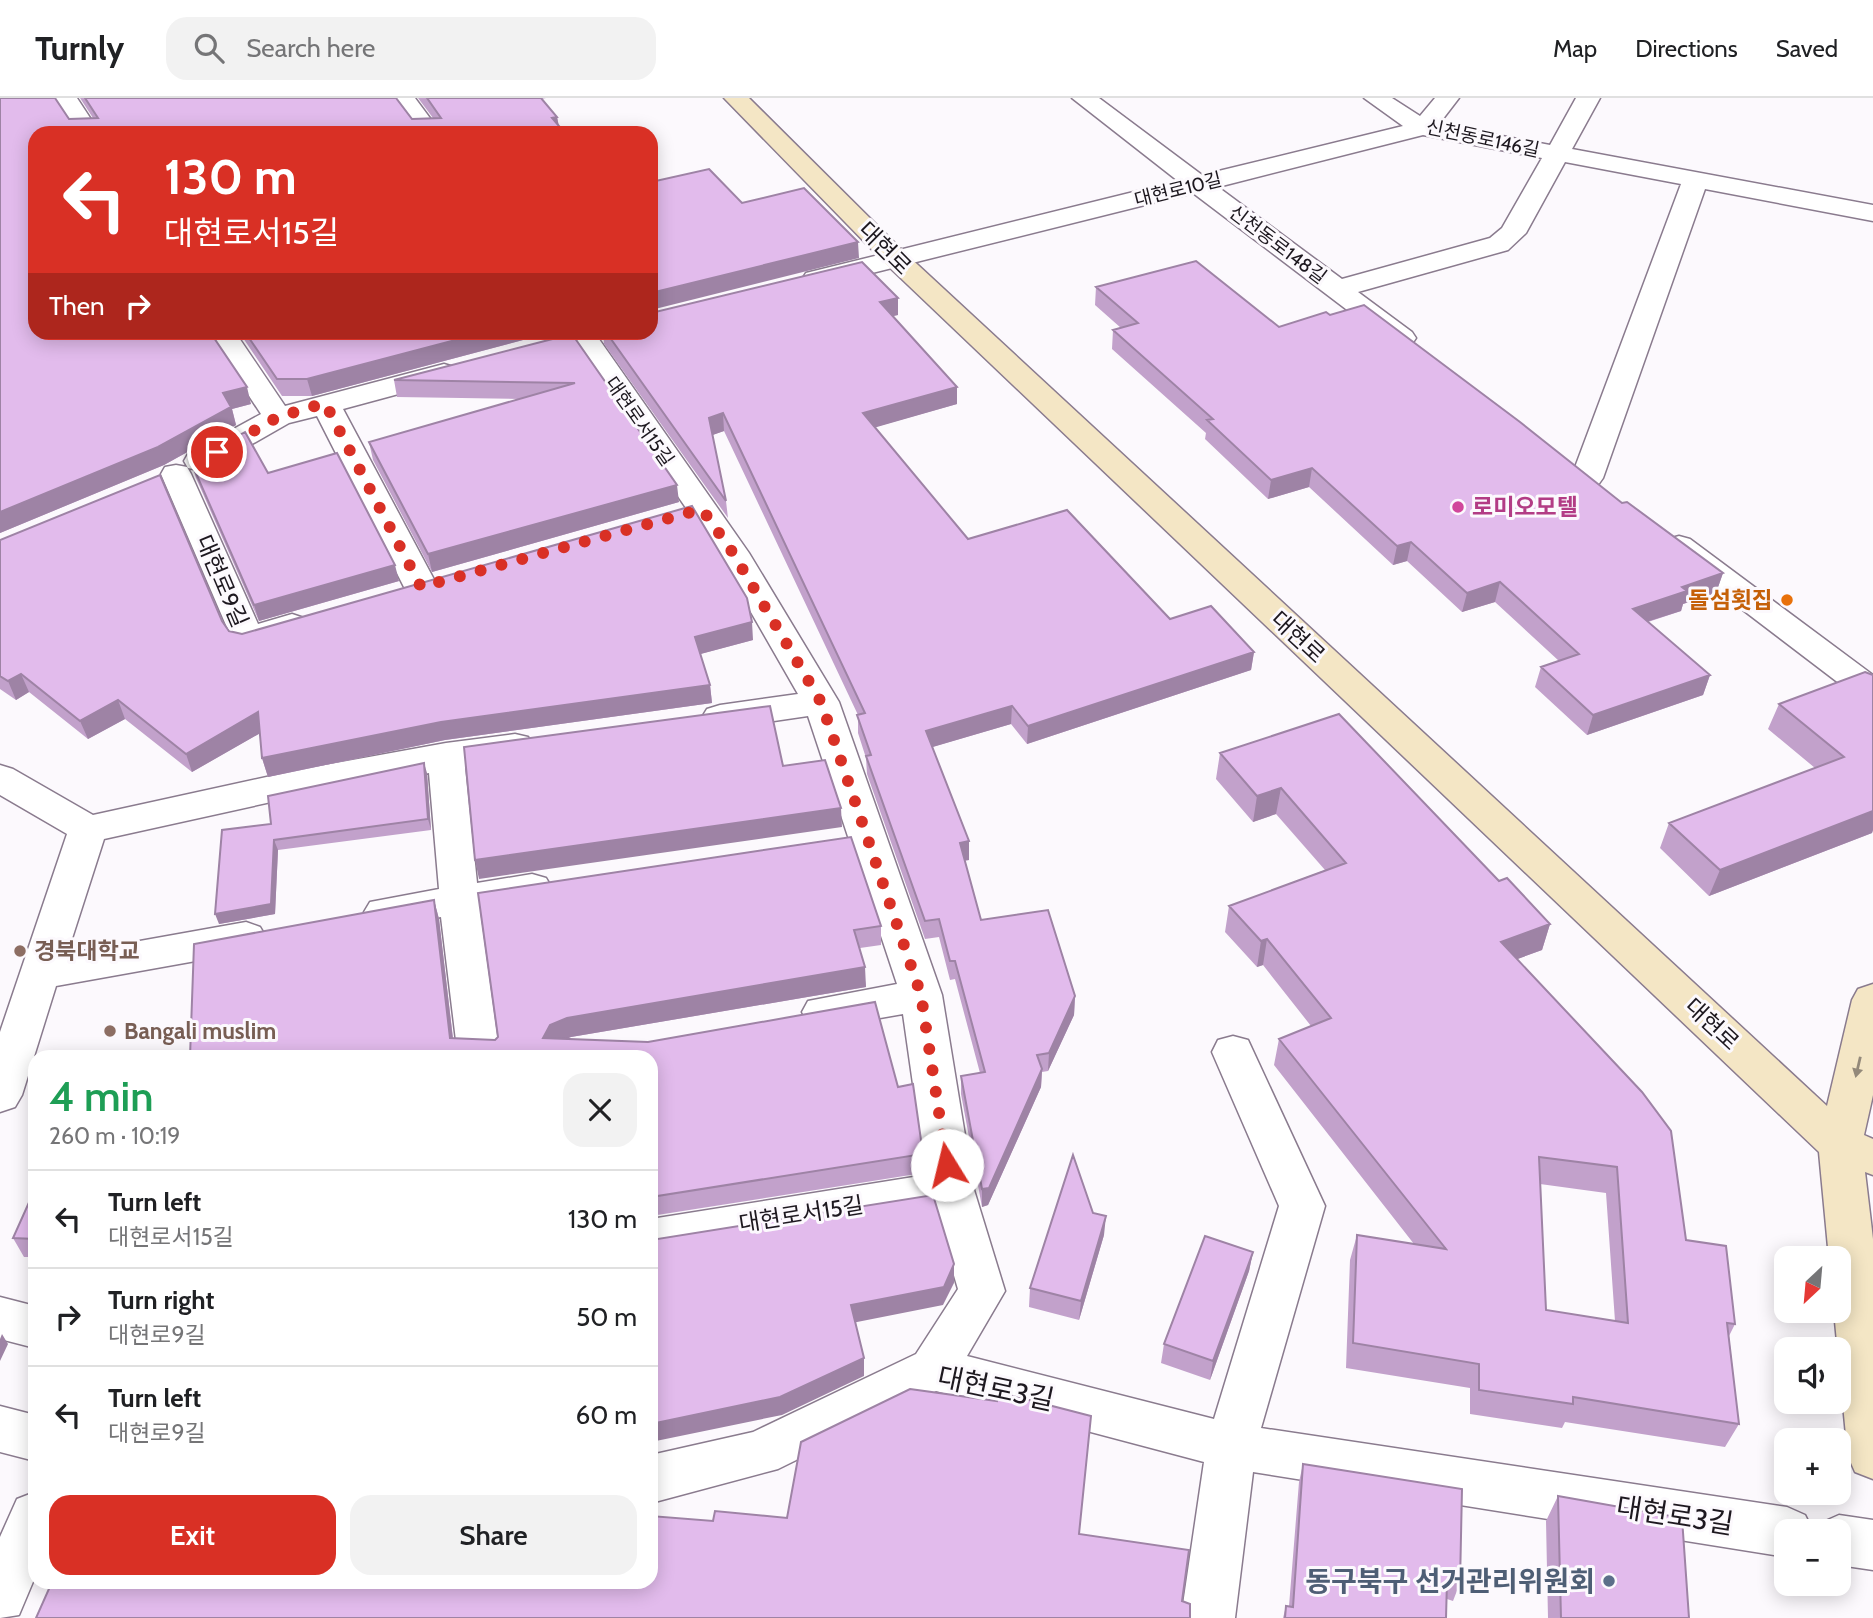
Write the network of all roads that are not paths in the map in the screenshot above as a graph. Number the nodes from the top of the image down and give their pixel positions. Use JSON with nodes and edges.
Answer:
{"nodes":[{"id":1,"x":65,"y":98,"type":"edge"},
{"id":2,"x":403,"y":98,"type":"edge"},
{"id":3,"x":736,"y":98,"type":"edge"},
{"id":4,"x":1084,"y":98,"type":"edge"},
{"id":5,"x":1376,"y":98,"type":"edge"},
{"id":6,"x":1447,"y":98,"type":"edge"},
{"id":7,"x":1588,"y":98,"type":"edge"},
{"id":8,"x":83,"y":126,"type":"edge"},
{"id":9,"x":424,"y":126,"type":"edge"},
{"id":10,"x":1423,"y":128,"type":"junction"},
{"id":11,"x":1555,"y":154,"type":"junction"},
{"id":12,"x":1695,"y":181,"type":"junction"},
{"id":13,"x":1198,"y":184,"type":"junction"},
{"id":14,"x":1873,"y":213,"type":"edge"},
{"id":15,"x":1499,"y":244,"type":"joint"},
{"id":16,"x":895,"y":259,"type":"junction"},
{"id":17,"x":793,"y":285,"type":"edge"},
{"id":18,"x":1337,"y":289,"type":"junction"},
{"id":19,"x":226,"y":340,"type":"edge"},
{"id":20,"x":583,"y":340,"type":"edge"},
{"id":21,"x":1424,"y":355,"type":"edge"},
{"id":22,"x":474,"y":366,"type":"edge"},
{"id":23,"x":325,"y":403,"type":"junction"},
{"id":24,"x":278,"y":417,"type":"junction"},
{"id":25,"x":1587,"y":478,"type":"edge"},
{"id":26,"x":1653,"y":527,"type":"edge"},
{"id":27,"x":421,"y":587,"type":"edge"},
{"id":28,"x":327,"y":615,"type":"edge"},
{"id":29,"x":1873,"y":692,"type":"edge"},
{"id":30,"x":821,"y":702,"type":"junction"},
{"id":31,"x":687,"y":721,"type":"edge"},
{"id":32,"x":554,"y":740,"type":"edge"},
{"id":33,"x":446,"y":755,"type":"junction"},
{"id":34,"x":0,"y":778,"type":"edge"},
{"id":35,"x":88,"y":829,"type":"junction"},
{"id":36,"x":867,"y":839,"type":"junction"},
{"id":37,"x":826,"y":845,"type":"edge"},
{"id":38,"x":568,"y":883,"type":"edge"},
{"id":39,"x":459,"y":899,"type":"junction"},
{"id":40,"x":351,"y":919,"type":"edge"},
{"id":41,"x":283,"y":931,"type":"edge"},
{"id":42,"x":40,"y":974,"type":"junction"},
{"id":43,"x":921,"y":995,"type":"junction"},
{"id":44,"x":1873,"y":1000,"type":"edge"},
{"id":45,"x":786,"y":1019,"type":"edge"},
{"id":46,"x":478,"y":1050,"type":"edge"},
{"id":47,"x":1233,"y":1052,"type":"dead end"},
{"id":48,"x":15,"y":1077,"type":"edge"},
{"id":49,"x":1857,"y":1151,"type":"edge"},
{"id":50,"x":951,"y":1190,"type":"junction"},
{"id":51,"x":658,"y":1237,"type":"edge"},
{"id":52,"x":0,"y":1318,"type":"edge"},
{"id":53,"x":28,"y":1325,"type":"edge"},
{"id":54,"x":933,"y":1369,"type":"junction"},
{"id":55,"x":0,"y":1429,"type":"edge"},
{"id":56,"x":28,"y":1436,"type":"edge"},
{"id":57,"x":1231,"y":1446,"type":"junction"},
{"id":58,"x":1873,"y":1456,"type":"edge"},
{"id":59,"x":658,"y":1477,"type":"edge"},
{"id":60,"x":1774,"y":1530,"type":"edge"},
{"id":61,"x":28,"y":1532,"type":"edge"},
{"id":62,"x":1851,"y":1542,"type":"edge"},
{"id":63,"x":1873,"y":1545,"type":"edge"},
{"id":64,"x":0,"y":1597,"type":"edge"},
{"id":65,"x":1208,"y":1618,"type":"edge"}],
"edges":[{"from":1,"to":8,"type":"street"},
{"from":2,"to":9,"type":"street"},
{"from":3,"to":16,"type":"main road","name":"대현로"},
{"from":4,"to":13,"type":"street","name":"신천동로148길"},
{"from":5,"to":10,"type":"street","name":"신천동로146길"},
{"from":6,"to":10,"type":"street"},
{"from":7,"to":11,"type":"street","name":"신천동로146길"},
{"from":10,"to":11,"type":"street","name":"신천동로146길"},
{"from":10,"to":13,"type":"street","name":"대현로10길"},
{"from":11,"to":12,"type":"street","name":"신천동로146길"},
{"from":11,"to":15,"type":"street","name":"신천동로146길"},
{"from":12,"to":14,"type":"street","name":"신천동로146길"},
{"from":12,"to":25,"type":"street"},
{"from":13,"to":16,"type":"street","name":"대현로10길"},
{"from":13,"to":18,"type":"street","name":"신천동로148길"},
{"from":15,"to":18,"type":"street","name":"신천동로148길"},
{"from":16,"to":17,"type":"street"},
{"from":16,"to":49,"type":"main road","name":"대현로"},
{"from":18,"to":21,"type":"street","name":"신천동로148길"},
{"from":19,"to":24,"type":"street"},
{"from":20,"to":30,"type":"street","name":"대현로서15길"},
{"from":22,"to":23,"type":"street","name":"대현로9길"},
{"from":23,"to":24,"type":"street","name":"대현로9길"},
{"from":23,"to":27,"type":"street"},
{"from":24,"to":28,"type":"street","name":"대현로9길"},
{"from":26,"to":29,"type":"street"},
{"from":30,"to":31,"type":"street"},
{"from":30,"to":36,"type":"street","name":"대현로서15길"},
{"from":32,"to":33,"type":"street"},
{"from":33,"to":35,"type":"street"},
{"from":33,"to":39,"type":"street"},
{"from":34,"to":35,"type":"street"},
{"from":35,"to":42,"type":"street"},
{"from":36,"to":37,"type":"street"},
{"from":36,"to":43,"type":"street","name":"대현로서15길"},
{"from":38,"to":39,"type":"street"},
{"from":39,"to":40,"type":"street"},
{"from":39,"to":46,"type":"street"},
{"from":41,"to":42,"type":"street"},
{"from":42,"to":48,"type":"street"},
{"from":43,"to":45,"type":"street"},
{"from":43,"to":50,"type":"street","name":"대현로서15길"},
{"from":44,"to":49,"type":"main road","one_way":true},
{"from":47,"to":57,"type":"street"},
{"from":49,"to":58,"type":"main road"},
{"from":50,"to":51,"type":"street","name":"대현로서15길"},
{"from":50,"to":54,"type":"street","name":"대현로서15길"},
{"from":52,"to":53,"type":"street"},
{"from":54,"to":57,"type":"street","name":"대현로3길"},
{"from":54,"to":59,"type":"street","name":"대현로3길"},
{"from":55,"to":56,"type":"street"},
{"from":57,"to":60,"type":"street","name":"대현로3길"},
{"from":57,"to":65,"type":"street"},
{"from":61,"to":64,"type":"street"},
{"from":62,"to":63,"type":"street"}]}
